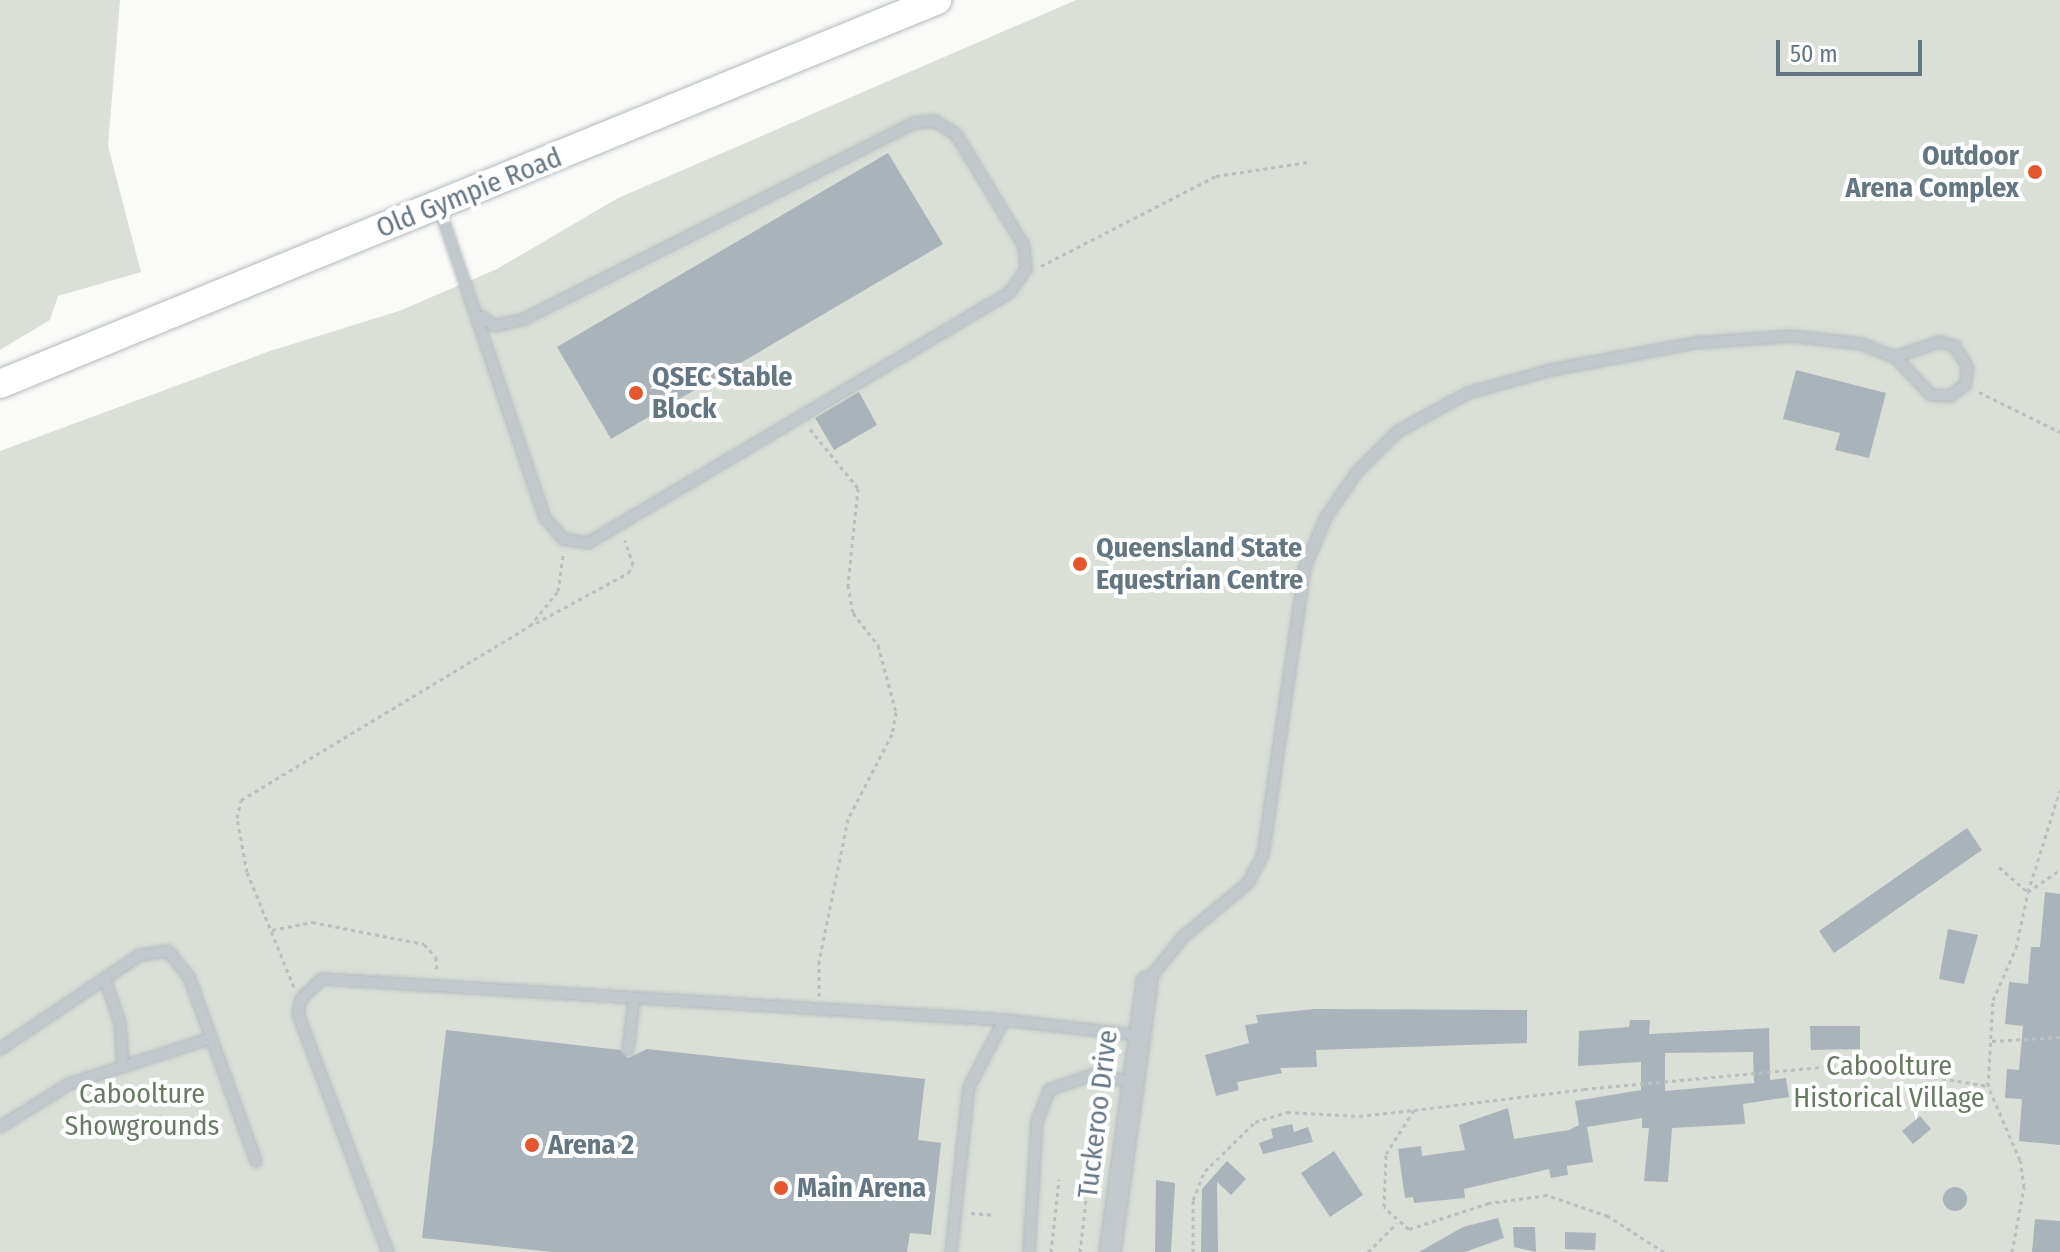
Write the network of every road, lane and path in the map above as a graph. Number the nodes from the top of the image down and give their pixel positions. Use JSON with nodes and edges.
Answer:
{"nodes":[{"id":1,"x":937,"y":0,"type":"edge"},
{"id":2,"x":1308,"y":162,"type":"dead end"},
{"id":3,"x":439,"y":205,"type":"junction"},
{"id":4,"x":1026,"y":269,"type":"junction"},
{"id":5,"x":482,"y":317,"type":"junction"},
{"id":6,"x":1895,"y":357,"type":"junction"},
{"id":7,"x":0,"y":384,"type":"edge"},
{"id":8,"x":1965,"y":385,"type":"junction"},
{"id":9,"x":802,"y":415,"type":"junction"},
{"id":10,"x":2060,"y":432,"type":"edge"},
{"id":11,"x":619,"y":525,"type":"junction"},
{"id":12,"x":563,"y":539,"type":"junction"},
{"id":13,"x":530,"y":626,"type":"junction"},
{"id":14,"x":2060,"y":790,"type":"edge"},
{"id":15,"x":1999,"y":867,"type":"dead end"},
{"id":16,"x":2060,"y":870,"type":"edge"},
{"id":17,"x":2028,"y":892,"type":"junction"},
{"id":18,"x":272,"y":930,"type":"junction"},
{"id":19,"x":105,"y":979,"type":"junction"},
{"id":20,"x":1147,"y":982,"type":"joint"},
{"id":21,"x":436,"y":984,"type":"junction"},
{"id":22,"x":306,"y":993,"type":"junction"},
{"id":23,"x":634,"y":1000,"type":"junction"},
{"id":24,"x":819,"y":1007,"type":"junction"},
{"id":25,"x":1004,"y":1020,"type":"junction"},
{"id":26,"x":1136,"y":1035,"type":"junction"},
{"id":27,"x":2060,"y":1037,"type":"edge"},
{"id":28,"x":211,"y":1038,"type":"junction"},
{"id":29,"x":1992,"y":1041,"type":"junction"},
{"id":30,"x":0,"y":1049,"type":"edge"},
{"id":31,"x":628,"y":1050,"type":"dead end"},
{"id":32,"x":123,"y":1067,"type":"junction"},
{"id":33,"x":1131,"y":1082,"type":"junction"},
{"id":34,"x":1988,"y":1086,"type":"junction"},
{"id":35,"x":1414,"y":1110,"type":"junction"},
{"id":36,"x":0,"y":1127,"type":"edge"},
{"id":37,"x":256,"y":1161,"type":"dead end"},
{"id":38,"x":1090,"y":1164,"type":"dead end"},
{"id":39,"x":1059,"y":1179,"type":"dead end"},
{"id":40,"x":1397,"y":1223,"type":"junction"},
{"id":41,"x":388,"y":1252,"type":"edge"},
{"id":42,"x":951,"y":1252,"type":"edge"},
{"id":43,"x":1029,"y":1252,"type":"edge"},
{"id":44,"x":1051,"y":1252,"type":"edge"},
{"id":45,"x":1080,"y":1252,"type":"edge"},
{"id":46,"x":1110,"y":1252,"type":"edge"},
{"id":47,"x":1193,"y":1252,"type":"edge"},
{"id":48,"x":1368,"y":1252,"type":"edge"},
{"id":49,"x":1664,"y":1252,"type":"edge"},
{"id":50,"x":2012,"y":1252,"type":"edge"}],
"edges":[{"from":1,"to":3,"type":"main road","name":"Old Gympie Road"},
{"from":2,"to":4,"type":"path"},
{"from":3,"to":5,"type":"lane"},
{"from":3,"to":7,"type":"main road","name":"Old Gympie Road"},
{"from":4,"to":5,"type":"lane"},
{"from":4,"to":9,"type":"lane"},
{"from":5,"to":12,"type":"lane"},
{"from":6,"to":8,"type":"lane"},
{"from":6,"to":8,"type":"lane"},
{"from":6,"to":20,"type":"lane"},
{"from":8,"to":10,"type":"path"},
{"from":9,"to":11,"type":"lane"},
{"from":9,"to":24,"type":"path"},
{"from":11,"to":12,"type":"lane"},
{"from":11,"to":13,"type":"path"},
{"from":12,"to":13,"type":"path"},
{"from":13,"to":18,"type":"path"},
{"from":14,"to":17,"type":"path"},
{"from":15,"to":17,"type":"path"},
{"from":16,"to":17,"type":"path"},
{"from":17,"to":29,"type":"path"},
{"from":18,"to":21,"type":"path"},
{"from":18,"to":22,"type":"path"},
{"from":19,"to":28,"type":"lane"},
{"from":19,"to":30,"type":"lane"},
{"from":19,"to":32,"type":"lane"},
{"from":20,"to":26,"type":"street","name":"Tuckeroo Drive"},
{"from":21,"to":22,"type":"lane"},
{"from":21,"to":23,"type":"lane"},
{"from":22,"to":41,"type":"lane"},
{"from":23,"to":24,"type":"lane"},
{"from":23,"to":31,"type":"lane"},
{"from":24,"to":25,"type":"lane"},
{"from":25,"to":26,"type":"lane"},
{"from":25,"to":42,"type":"lane"},
{"from":26,"to":33,"type":"street","name":"Tuckeroo Drive"},
{"from":27,"to":29,"type":"path"},
{"from":28,"to":32,"type":"lane"},
{"from":28,"to":37,"type":"lane"},
{"from":29,"to":34,"type":"path"},
{"from":32,"to":36,"type":"lane"},
{"from":33,"to":43,"type":"lane"},
{"from":33,"to":46,"type":"street","name":"Tuckeroo Drive"},
{"from":34,"to":35,"type":"path"},
{"from":34,"to":50,"type":"path"},
{"from":35,"to":40,"type":"path"},
{"from":35,"to":47,"type":"path"},
{"from":38,"to":45,"type":"path"},
{"from":39,"to":44,"type":"path"},
{"from":40,"to":48,"type":"path"},
{"from":40,"to":49,"type":"path"}]}
